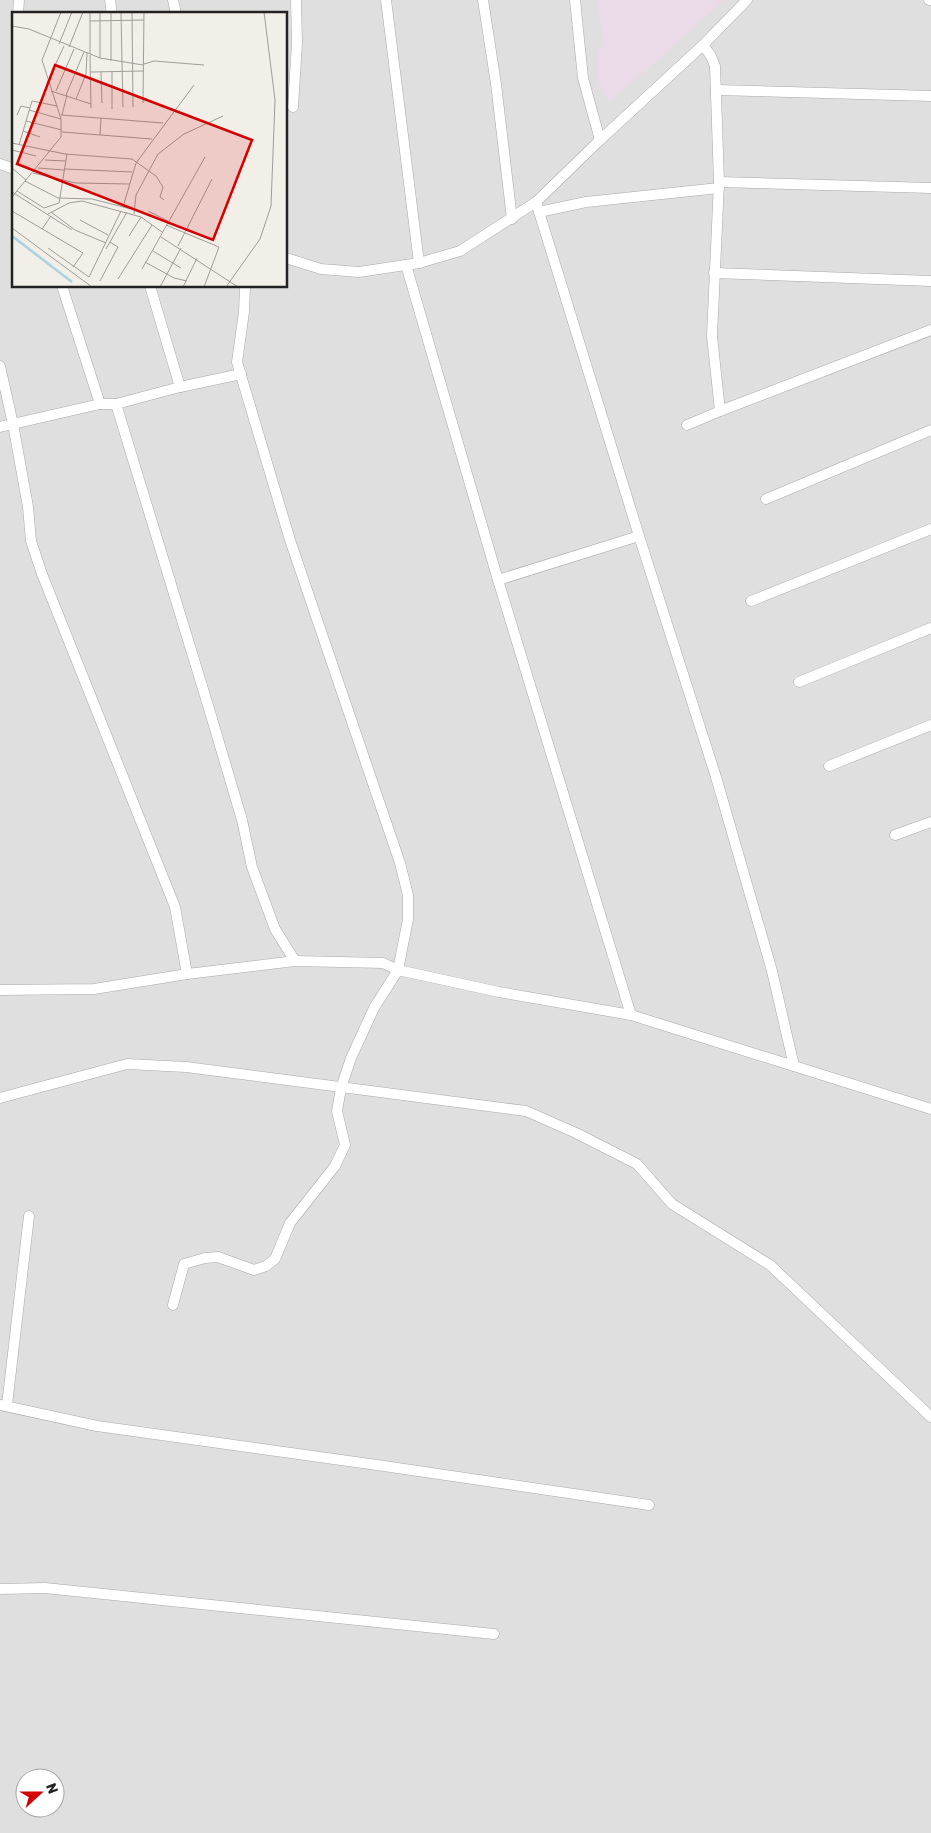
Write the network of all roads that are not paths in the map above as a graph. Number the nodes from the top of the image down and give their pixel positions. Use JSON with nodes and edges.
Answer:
{"nodes":[{"id":1,"x":296,"y":0,"type":"edge"},
{"id":2,"x":386,"y":0,"type":"edge"},
{"id":3,"x":483,"y":0,"type":"edge"},
{"id":4,"x":575,"y":0,"type":"edge"},
{"id":5,"x":747,"y":0,"type":"edge"},
{"id":6,"x":703,"y":45,"type":"junction"},
{"id":7,"x":716,"y":90,"type":"junction"},
{"id":8,"x":931,"y":96,"type":"edge"},
{"id":9,"x":293,"y":107,"type":"dead end"},
{"id":10,"x":600,"y":140,"type":"junction"},
{"id":11,"x":0,"y":164,"type":"edge"},
{"id":12,"x":12,"y":168,"type":"edge"},
{"id":13,"x":719,"y":185,"type":"junction"},
{"id":14,"x":931,"y":188,"type":"edge"},
{"id":15,"x":537,"y":207,"type":"junction"},
{"id":16,"x":512,"y":219,"type":"junction"},
{"id":17,"x":288,"y":259,"type":"edge"},
{"id":18,"x":419,"y":263,"type":"junction"},
{"id":19,"x":406,"y":265,"type":"junction"},
{"id":20,"x":714,"y":273,"type":"junction"},
{"id":21,"x":931,"y":281,"type":"edge"},
{"id":22,"x":63,"y":288,"type":"edge"},
{"id":23,"x":151,"y":288,"type":"edge"},
{"id":24,"x":245,"y":288,"type":"edge"},
{"id":25,"x":931,"y":330,"type":"edge"},
{"id":26,"x":0,"y":366,"type":"edge"},
{"id":27,"x":241,"y":374,"type":"junction"},
{"id":28,"x":180,"y":387,"type":"junction"},
{"id":29,"x":100,"y":404,"type":"junction"},
{"id":30,"x":116,"y":404,"type":"junction"},
{"id":31,"x":720,"y":411,"type":"junction"},
{"id":32,"x":13,"y":424,"type":"junction"},
{"id":33,"x":687,"y":425,"type":"dead end"},
{"id":34,"x":0,"y":427,"type":"edge"},
{"id":35,"x":931,"y":430,"type":"edge"},
{"id":36,"x":766,"y":499,"type":"dead end"},
{"id":37,"x":931,"y":529,"type":"edge"},
{"id":38,"x":638,"y":536,"type":"junction"},
{"id":39,"x":498,"y":580,"type":"junction"},
{"id":40,"x":752,"y":601,"type":"dead end"},
{"id":41,"x":931,"y":628,"type":"edge"},
{"id":42,"x":799,"y":682,"type":"dead end"},
{"id":43,"x":931,"y":725,"type":"edge"},
{"id":44,"x":829,"y":766,"type":"dead end"},
{"id":45,"x":931,"y":822,"type":"edge"},
{"id":46,"x":895,"y":836,"type":"dead end"},
{"id":47,"x":295,"y":961,"type":"junction"},
{"id":48,"x":398,"y":970,"type":"junction"},
{"id":49,"x":187,"y":974,"type":"junction"},
{"id":50,"x":0,"y":990,"type":"edge"},
{"id":51,"x":630,"y":1015,"type":"junction"},
{"id":52,"x":794,"y":1066,"type":"junction"},
{"id":53,"x":341,"y":1088,"type":"junction"},
{"id":54,"x":0,"y":1098,"type":"edge"},
{"id":55,"x":931,"y":1109,"type":"edge"},
{"id":56,"x":29,"y":1216,"type":"dead end"},
{"id":57,"x":173,"y":1305,"type":"dead end"},
{"id":58,"x":4,"y":1405,"type":"edge"},
{"id":59,"x":931,"y":1417,"type":"edge"},
{"id":60,"x":649,"y":1505,"type":"dead end"},
{"id":61,"x":0,"y":1589,"type":"edge"},
{"id":62,"x":494,"y":1634,"type":"dead end"}],
"edges":[{"from":1,"to":9,"type":"street"},
{"from":2,"to":18,"type":"street"},
{"from":3,"to":16,"type":"street"},
{"from":4,"to":10,"type":"street"},
{"from":5,"to":6,"type":"street"},
{"from":6,"to":7,"type":"street"},
{"from":6,"to":10,"type":"street"},
{"from":7,"to":8,"type":"street"},
{"from":7,"to":13,"type":"street"},
{"from":10,"to":15,"type":"street"},
{"from":11,"to":12,"type":"street"},
{"from":13,"to":14,"type":"street"},
{"from":13,"to":15,"type":"street"},
{"from":13,"to":20,"type":"street"},
{"from":15,"to":16,"type":"street"},
{"from":15,"to":38,"type":"street"},
{"from":16,"to":18,"type":"street"},
{"from":17,"to":19,"type":"street"},
{"from":18,"to":19,"type":"street"},
{"from":19,"to":39,"type":"street"},
{"from":20,"to":21,"type":"street"},
{"from":20,"to":31,"type":"street"},
{"from":22,"to":29,"type":"street"},
{"from":23,"to":28,"type":"street"},
{"from":24,"to":27,"type":"street"},
{"from":25,"to":31,"type":"street"},
{"from":26,"to":32,"type":"street"},
{"from":27,"to":28,"type":"street"},
{"from":27,"to":48,"type":"street"},
{"from":28,"to":30,"type":"street"},
{"from":29,"to":30,"type":"street"},
{"from":29,"to":32,"type":"street"},
{"from":30,"to":47,"type":"street"},
{"from":31,"to":33,"type":"street"},
{"from":32,"to":34,"type":"street"},
{"from":32,"to":49,"type":"street"},
{"from":35,"to":36,"type":"street"},
{"from":37,"to":40,"type":"street"},
{"from":38,"to":39,"type":"street"},
{"from":38,"to":52,"type":"street"},
{"from":39,"to":51,"type":"street"},
{"from":41,"to":42,"type":"street"},
{"from":43,"to":44,"type":"street"},
{"from":45,"to":46,"type":"street"},
{"from":47,"to":48,"type":"street"},
{"from":47,"to":49,"type":"street"},
{"from":48,"to":51,"type":"street"},
{"from":48,"to":53,"type":"street"},
{"from":49,"to":50,"type":"street"},
{"from":51,"to":52,"type":"street"},
{"from":52,"to":55,"type":"street"},
{"from":53,"to":54,"type":"street"},
{"from":53,"to":57,"type":"street"},
{"from":53,"to":59,"type":"street"},
{"from":56,"to":58,"type":"street"},
{"from":58,"to":60,"type":"street"},
{"from":61,"to":62,"type":"street"}]}
